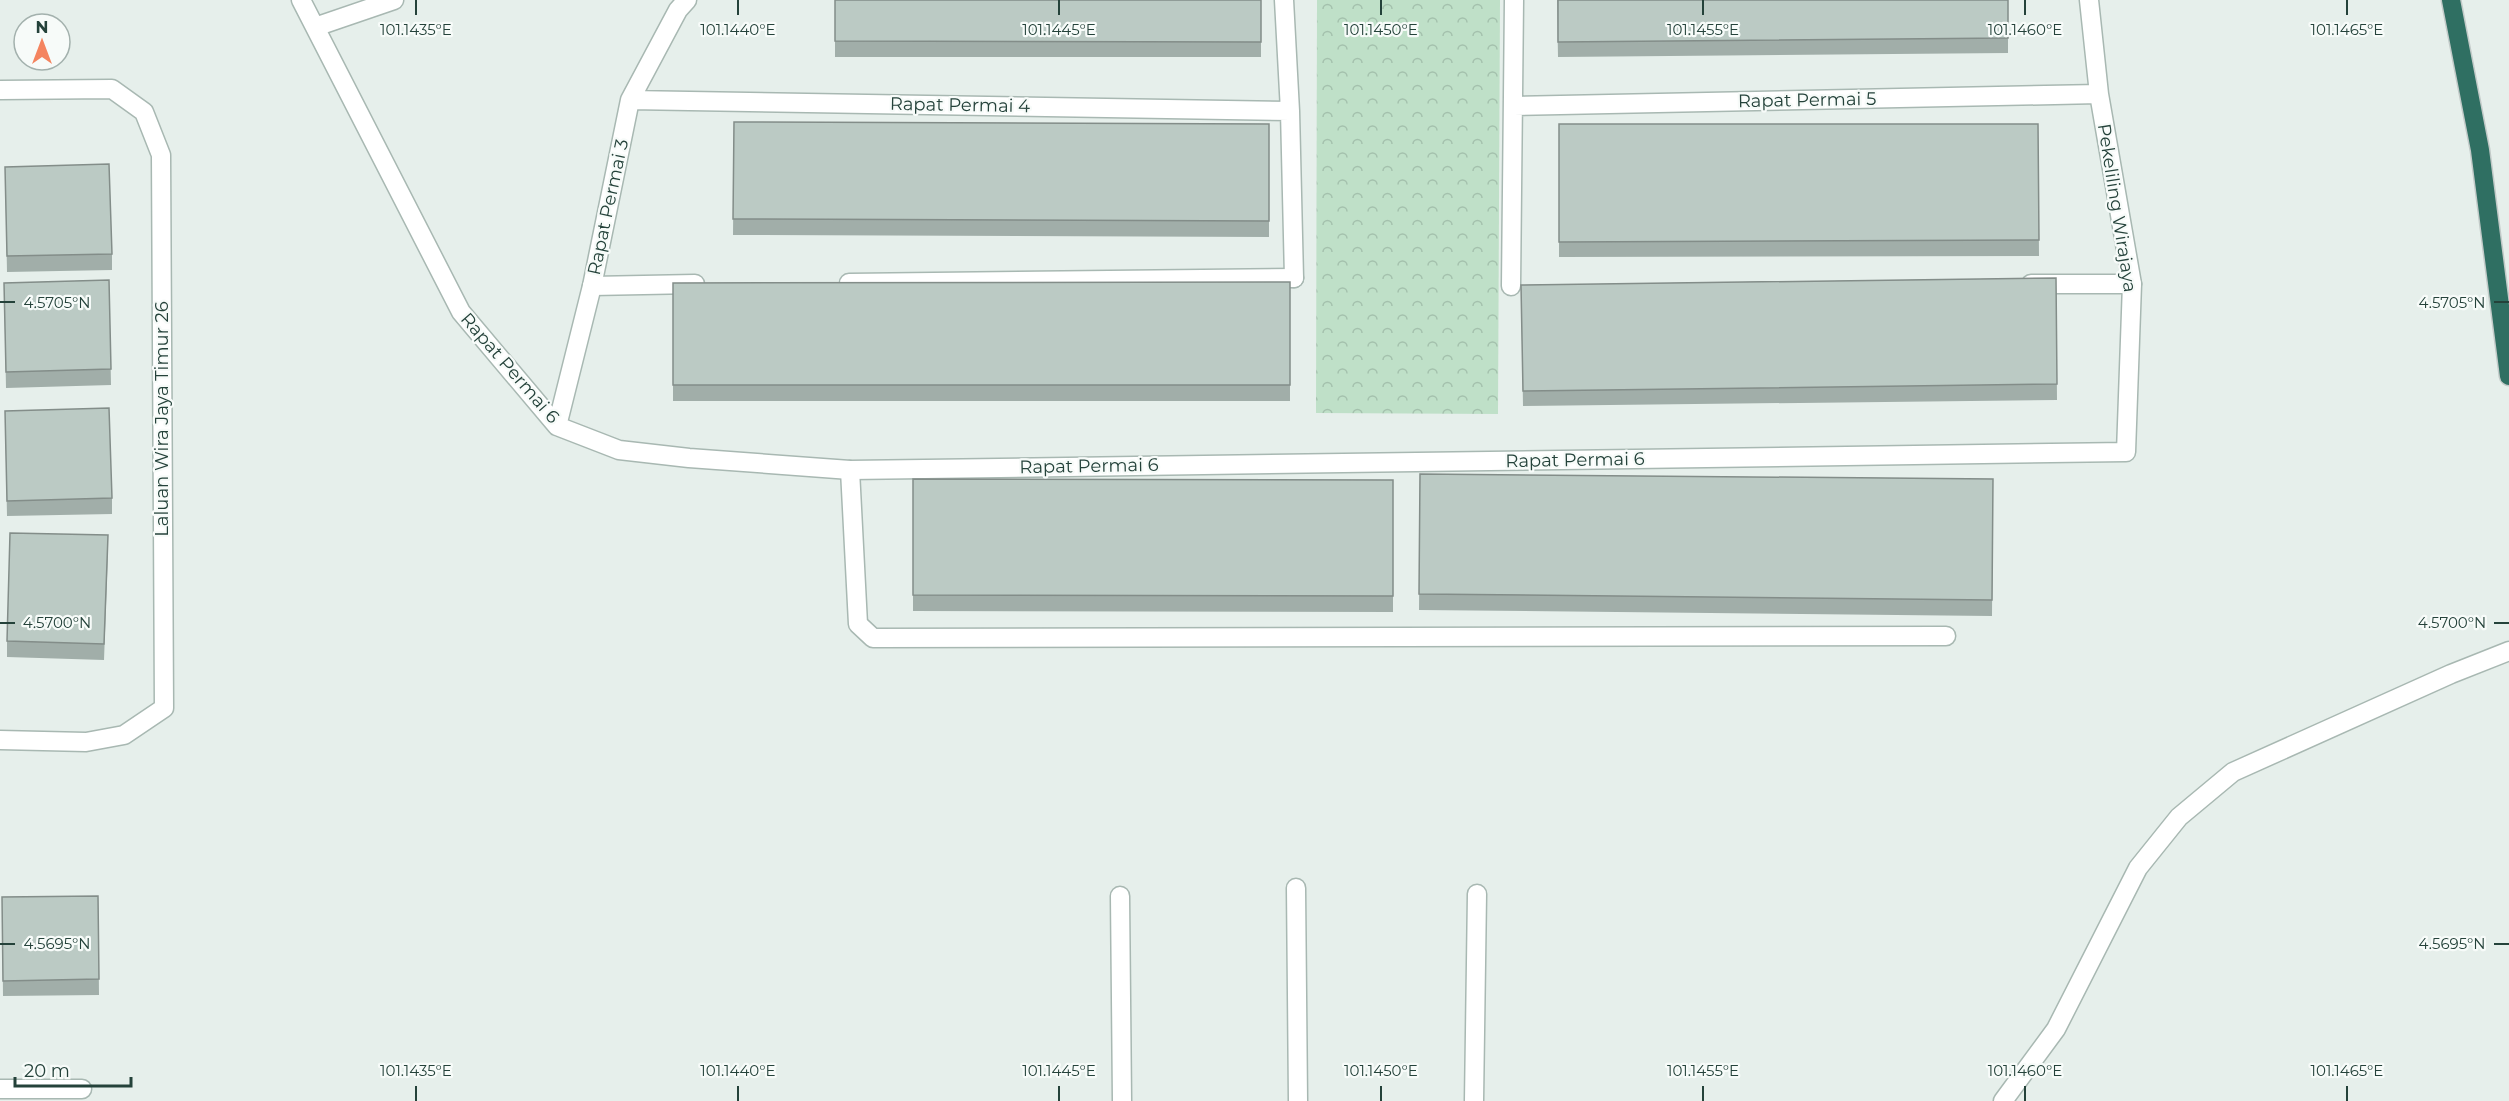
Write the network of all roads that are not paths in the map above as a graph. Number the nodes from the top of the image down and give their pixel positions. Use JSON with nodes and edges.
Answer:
{"nodes":[{"id":1,"x":301,"y":0,"type":"edge"},
{"id":2,"x":393,"y":0,"type":"edge"},
{"id":3,"x":687,"y":0,"type":"edge"},
{"id":4,"x":1284,"y":0,"type":"edge"},
{"id":5,"x":1514,"y":0,"type":"edge"},
{"id":6,"x":2089,"y":0,"type":"edge"},
{"id":7,"x":2451,"y":0,"type":"edge"},
{"id":8,"x":315,"y":27,"type":"junction"},
{"id":9,"x":0,"y":90,"type":"edge"},
{"id":10,"x":2099,"y":94,"type":"junction"},
{"id":11,"x":630,"y":100,"type":"junction"},
{"id":12,"x":1514,"y":106,"type":"junction"},
{"id":13,"x":1290,"y":111,"type":"junction"},
{"id":14,"x":830,"y":283,"type":"edge"},
{"id":15,"x":711,"y":284,"type":"edge"},
{"id":16,"x":2012,"y":284,"type":"edge"},
{"id":17,"x":2132,"y":284,"type":"junction"},
{"id":18,"x":592,"y":286,"type":"junction"},
{"id":19,"x":1517,"y":286,"type":"dead end"},
{"id":20,"x":2509,"y":376,"type":"edge"},
{"id":21,"x":557,"y":426,"type":"junction"},
{"id":22,"x":2126,"y":452,"type":"joint"},
{"id":23,"x":850,"y":470,"type":"junction"},
{"id":24,"x":1946,"y":636,"type":"dead end"},
{"id":25,"x":2509,"y":651,"type":"edge"},
{"id":26,"x":0,"y":740,"type":"edge"},
{"id":27,"x":1296,"y":888,"type":"dead end"},
{"id":28,"x":1477,"y":894,"type":"dead end"},
{"id":29,"x":1120,"y":896,"type":"dead end"},
{"id":30,"x":0,"y":1089,"type":"edge"},
{"id":31,"x":82,"y":1089,"type":"dead end"},
{"id":32,"x":1122,"y":1101,"type":"edge"},
{"id":33,"x":1298,"y":1101,"type":"edge"},
{"id":34,"x":1474,"y":1101,"type":"edge"},
{"id":35,"x":2003,"y":1101,"type":"edge"}],
"edges":[{"from":1,"to":8,"type":"street","name":"Rapat Permai 6"},
{"from":2,"to":8,"type":"street"},
{"from":3,"to":11,"type":"street","name":"Rapat Permai 3"},
{"from":4,"to":13,"type":"street"},
{"from":5,"to":12,"type":"street"},
{"from":6,"to":10,"type":"street","name":"Pekeliling Wirajaya"},
{"from":7,"to":20,"type":"highway"},
{"from":8,"to":21,"type":"street","name":"Rapat Permai 6"},
{"from":9,"to":26,"type":"street","name":"Laluan Wira Jaya Timur 26"},
{"from":10,"to":12,"type":"street","name":"Rapat Permai 5"},
{"from":10,"to":17,"type":"street","name":"Pekeliling Wirajaya"},
{"from":11,"to":13,"type":"street","name":"Rapat Permai 4"},
{"from":11,"to":18,"type":"street","name":"Rapat Permai 3"},
{"from":12,"to":19,"type":"street"},
{"from":13,"to":14,"type":"street"},
{"from":15,"to":18,"type":"street"},
{"from":16,"to":17,"type":"street"},
{"from":17,"to":22,"type":"street","name":"Pekeliling Wirajaya"},
{"from":18,"to":21,"type":"street","name":"Rapat Permai 3"},
{"from":21,"to":23,"type":"street","name":"Rapat Permai 6"},
{"from":22,"to":23,"type":"street","name":"Rapat Permai 6"},
{"from":23,"to":24,"type":"street"},
{"from":25,"to":35,"type":"street"},
{"from":27,"to":33,"type":"street"},
{"from":28,"to":34,"type":"street"},
{"from":29,"to":32,"type":"street"},
{"from":30,"to":31,"type":"street"}]}
